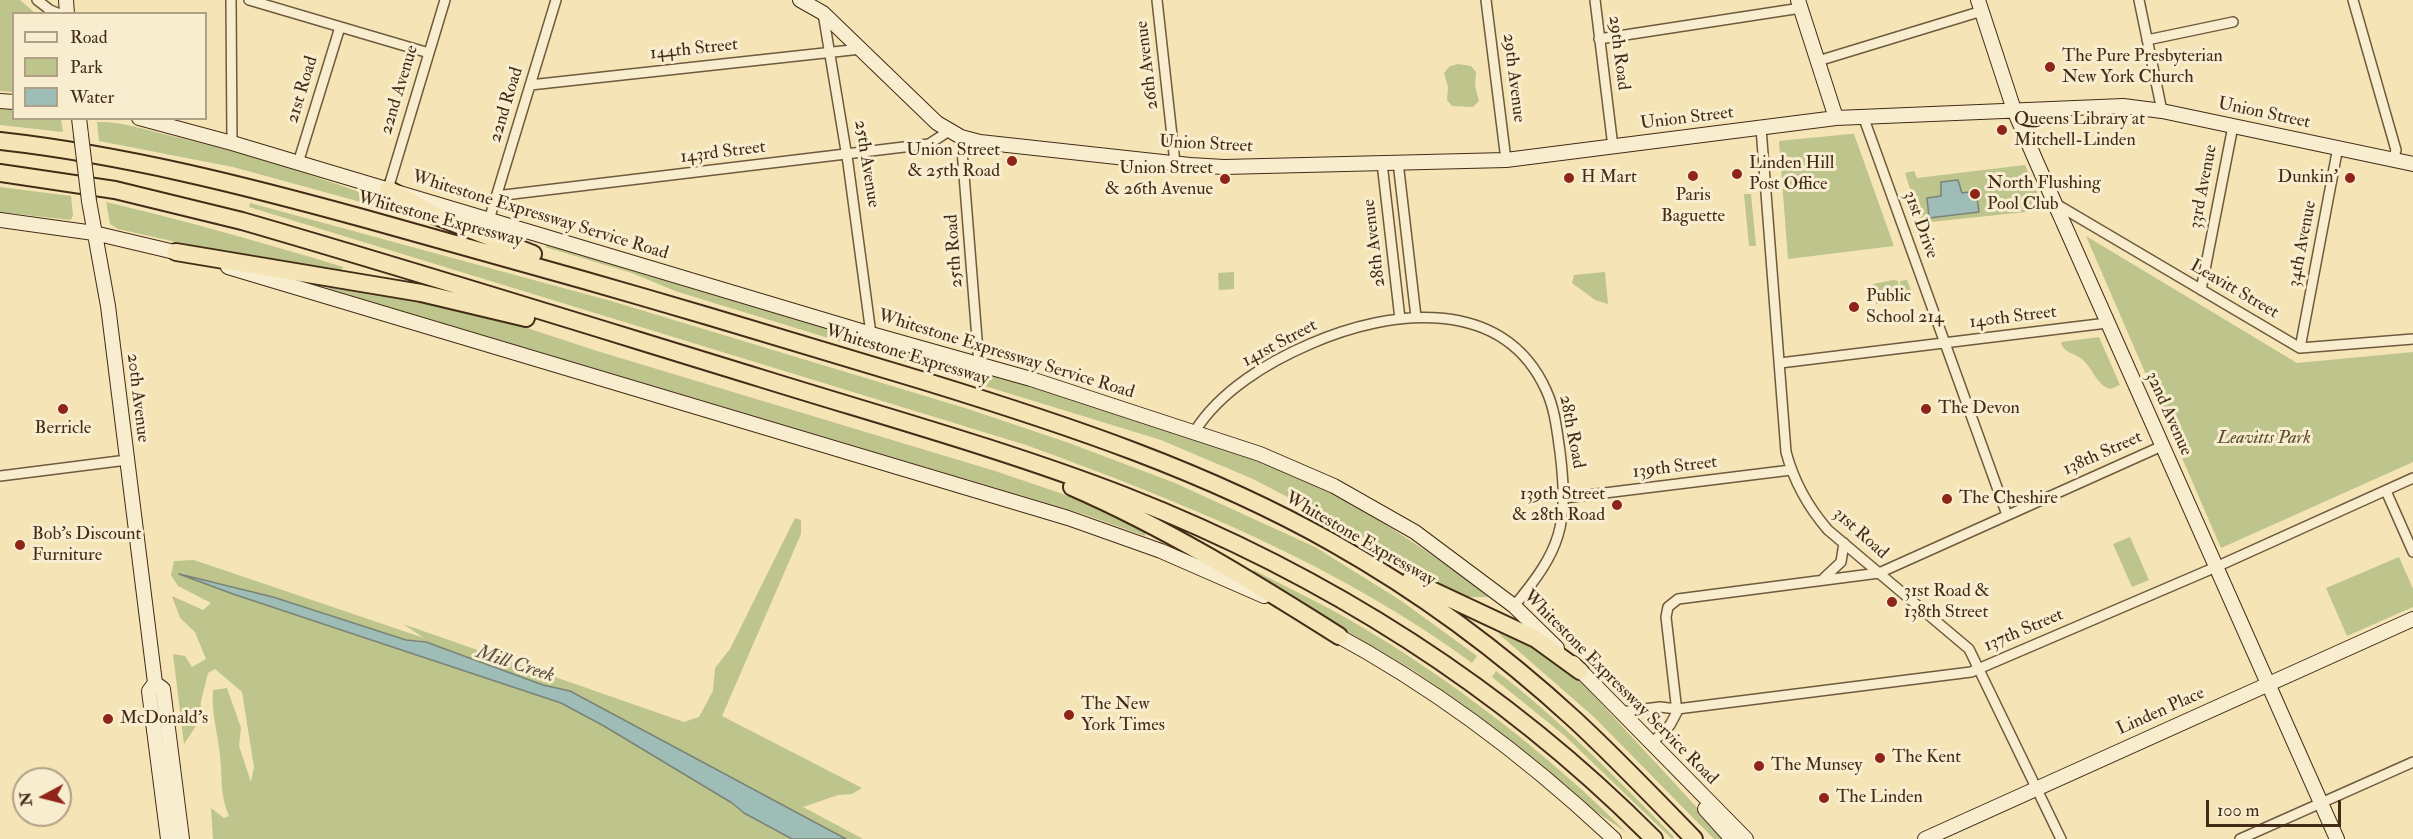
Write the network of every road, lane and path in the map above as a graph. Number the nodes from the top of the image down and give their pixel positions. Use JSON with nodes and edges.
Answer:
{"nodes":[{"id":1,"x":37,"y":0,"type":"edge"},
{"id":2,"x":231,"y":0,"type":"edge"},
{"id":3,"x":249,"y":0,"type":"edge"},
{"id":4,"x":445,"y":0,"type":"edge"},
{"id":5,"x":556,"y":0,"type":"edge"},
{"id":6,"x":800,"y":0,"type":"edge"},
{"id":7,"x":1157,"y":0,"type":"edge"},
{"id":8,"x":1486,"y":0,"type":"edge"},
{"id":9,"x":1594,"y":0,"type":"edge"},
{"id":10,"x":2139,"y":0,"type":"edge"},
{"id":11,"x":2354,"y":0,"type":"edge"},
{"id":12,"x":1799,"y":4,"type":"edge"},
{"id":13,"x":1980,"y":6,"type":"edge"},
{"id":14,"x":821,"y":7,"type":"edge"},
{"id":15,"x":55,"y":12,"type":"edge"},
{"id":16,"x":2233,"y":22,"type":"dead end"},
{"id":17,"x":340,"y":27,"type":"junction"},
{"id":18,"x":1599,"y":39,"type":"junction"},
{"id":19,"x":2147,"y":40,"type":"junction"},
{"id":20,"x":861,"y":49,"type":"junction"},
{"id":21,"x":830,"y":51,"type":"junction"},
{"id":22,"x":429,"y":53,"type":"junction"},
{"id":23,"x":1818,"y":61,"type":"junction"},
{"id":24,"x":530,"y":85,"type":"junction"},
{"id":25,"x":2014,"y":110,"type":"junction"},
{"id":26,"x":2162,"y":111,"type":"junction"},
{"id":27,"x":1863,"y":116,"type":"junction"},
{"id":28,"x":1836,"y":117,"type":"junction"},
{"id":29,"x":79,"y":120,"type":"edge"},
{"id":30,"x":146,"y":120,"type":"edge"},
{"id":31,"x":2233,"y":126,"type":"junction"},
{"id":32,"x":1761,"y":128,"type":"junction"},
{"id":33,"x":955,"y":134,"type":"junction"},
{"id":34,"x":0,"y":141,"type":"edge"},
{"id":35,"x":232,"y":143,"type":"junction"},
{"id":36,"x":1613,"y":147,"type":"junction"},
{"id":37,"x":2338,"y":147,"type":"junction"},
{"id":38,"x":847,"y":154,"type":"junction"},
{"id":39,"x":1506,"y":160,"type":"junction"},
{"id":40,"x":2393,"y":160,"type":"junction"},
{"id":41,"x":1398,"y":162,"type":"junction"},
{"id":42,"x":298,"y":163,"type":"junction"},
{"id":43,"x":1175,"y":163,"type":"junction"},
{"id":44,"x":1382,"y":163,"type":"junction"},
{"id":45,"x":2413,"y":164,"type":"edge"},
{"id":46,"x":0,"y":172,"type":"edge"},
{"id":47,"x":388,"y":189,"type":"junction"},
{"id":48,"x":496,"y":196,"type":"junction"},
{"id":49,"x":2054,"y":203,"type":"junction"},
{"id":50,"x":0,"y":220,"type":"edge"},
{"id":51,"x":489,"y":220,"type":"junction"},
{"id":52,"x":94,"y":233,"type":"junction"},
{"id":53,"x":176,"y":252,"type":"junction"},
{"id":54,"x":2201,"y":290,"type":"junction"},
{"id":55,"x":1416,"y":317,"type":"junction"},
{"id":56,"x":1400,"y":319,"type":"junction"},
{"id":57,"x":2107,"y":323,"type":"junction"},
{"id":58,"x":744,"y":326,"type":"junction"},
{"id":59,"x":871,"y":334,"type":"junction"},
{"id":60,"x":2413,"y":339,"type":"edge"},
{"id":61,"x":1945,"y":343,"type":"junction"},
{"id":62,"x":2300,"y":348,"type":"junction"},
{"id":63,"x":1780,"y":363,"type":"junction"},
{"id":64,"x":979,"y":364,"type":"junction"},
{"id":65,"x":733,"y":370,"type":"junction"},
{"id":66,"x":1195,"y":431,"type":"junction"},
{"id":67,"x":969,"y":443,"type":"junction"},
{"id":68,"x":2163,"y":446,"type":"junction"},
{"id":69,"x":127,"y":460,"type":"junction"},
{"id":70,"x":1791,"y":470,"type":"junction"},
{"id":71,"x":0,"y":476,"type":"edge"},
{"id":72,"x":2413,"y":478,"type":"edge"},
{"id":73,"x":2386,"y":491,"type":"junction"},
{"id":74,"x":1564,"y":498,"type":"junction"},
{"id":75,"x":2007,"y":515,"type":"junction"},
{"id":76,"x":1319,"y":535,"type":"junction"},
{"id":77,"x":1844,"y":543,"type":"junction"},
{"id":78,"x":2413,"y":552,"type":"edge"},
{"id":79,"x":2216,"y":567,"type":"junction"},
{"id":80,"x":1879,"y":573,"type":"junction"},
{"id":81,"x":1823,"y":579,"type":"junction"},
{"id":82,"x":1514,"y":606,"type":"junction"},
{"id":83,"x":2413,"y":619,"type":"edge"},
{"id":84,"x":1339,"y":636,"type":"junction"},
{"id":85,"x":1980,"y":668,"type":"junction"},
{"id":86,"x":1581,"y":671,"type":"junction"},
{"id":87,"x":155,"y":683,"type":"junction"},
{"id":88,"x":2267,"y":684,"type":"junction"},
{"id":89,"x":1677,"y":709,"type":"junction"},
{"id":90,"x":1620,"y":712,"type":"junction"},
{"id":91,"x":1652,"y":744,"type":"junction"},
{"id":92,"x":2413,"y":762,"type":"edge"},
{"id":93,"x":1682,"y":775,"type":"junction"},
{"id":94,"x":2037,"y":788,"type":"junction"},
{"id":95,"x":2321,"y":803,"type":"junction"},
{"id":96,"x":1689,"y":834,"type":"edge"},
{"id":97,"x":168,"y":839,"type":"edge"},
{"id":98,"x":182,"y":839,"type":"edge"},
{"id":99,"x":1614,"y":839,"type":"edge"},
{"id":100,"x":1654,"y":839,"type":"edge"},
{"id":101,"x":1732,"y":839,"type":"edge"},
{"id":102,"x":1746,"y":839,"type":"edge"},
{"id":103,"x":1924,"y":839,"type":"edge"},
{"id":104,"x":2061,"y":839,"type":"edge"},
{"id":105,"x":2240,"y":839,"type":"edge"},
{"id":106,"x":2337,"y":839,"type":"edge"}],
"edges":[{"from":1,"to":15,"type":"street"},
{"from":2,"to":35,"type":"street"},
{"from":3,"to":17,"type":"street"},
{"from":4,"to":22,"type":"street","name":"22nd Avenue"},
{"from":5,"to":24,"type":"street","name":"22nd Road"},
{"from":6,"to":14,"type":"main road"},
{"from":7,"to":43,"type":"street","name":"26th Avenue"},
{"from":8,"to":39,"type":"street","name":"29th Avenue"},
{"from":9,"to":18,"type":"street","name":"29th Road"},
{"from":10,"to":19,"type":"street"},
{"from":11,"to":40,"type":"street"},
{"from":12,"to":18,"type":"street"},
{"from":12,"to":23,"type":"main road"},
{"from":13,"to":23,"type":"street"},
{"from":13,"to":25,"type":"main road","name":"32nd Avenue"},
{"from":14,"to":20,"type":"main road"},
{"from":14,"to":21,"type":"street","name":"25th Avenue"},
{"from":16,"to":19,"type":"street"},
{"from":17,"to":22,"type":"street"},
{"from":17,"to":42,"type":"street","name":"21st Road"},
{"from":18,"to":36,"type":"street","name":"29th Road"},
{"from":19,"to":26,"type":"street"},
{"from":20,"to":21,"type":"street","name":"144th Street"},
{"from":20,"to":33,"type":"main road"},
{"from":21,"to":24,"type":"street","name":"144th Street"},
{"from":21,"to":38,"type":"street","name":"25th Avenue"},
{"from":22,"to":47,"type":"street","name":"22nd Avenue"},
{"from":23,"to":28,"type":"main road"},
{"from":24,"to":48,"type":"street","name":"22nd Road"},
{"from":25,"to":26,"type":"main road","name":"Union Street"},
{"from":25,"to":27,"type":"main road","name":"Union Street"},
{"from":25,"to":49,"type":"main road","name":"32nd Avenue"},
{"from":26,"to":31,"type":"main road","name":"Union Street"},
{"from":27,"to":28,"type":"main road","name":"Union Street"},
{"from":27,"to":61,"type":"street","name":"31st Drive"},
{"from":28,"to":32,"type":"main road","name":"Union Street"},
{"from":29,"to":52,"type":"main road","name":"20th Avenue","bridge":true},
{"from":30,"to":35,"type":"main road","name":"Whitestone Expressway Service Road"},
{"from":31,"to":37,"type":"main road","name":"Union Street"},
{"from":31,"to":54,"type":"street","name":"33rd Avenue"},
{"from":32,"to":36,"type":"main road","name":"Union Street"},
{"from":32,"to":63,"type":"street","name":"31st Road"},
{"from":33,"to":38,"type":"street","name":"143rd Street"},
{"from":33,"to":43,"type":"main road","name":"Union Street"},
{"from":33,"to":64,"type":"street","name":"25th Road"},
{"from":34,"to":58,"type":"highway","name":"Whitestone Expressway"},
{"from":35,"to":42,"type":"main road","name":"Whitestone Expressway Service Road"},
{"from":36,"to":39,"type":"main road","name":"Union Street"},
{"from":37,"to":40,"type":"main road","name":"Union Street"},
{"from":37,"to":62,"type":"street","name":"34th Avenue"},
{"from":38,"to":48,"type":"street","name":"143rd Street"},
{"from":38,"to":59,"type":"street","name":"25th Avenue"},
{"from":39,"to":41,"type":"main road","name":"Union Street"},
{"from":40,"to":45,"type":"main road","name":"Union Street"},
{"from":41,"to":44,"type":"main road","name":"Union Street"},
{"from":41,"to":55,"type":"street","name":"28th Avenue"},
{"from":42,"to":47,"type":"main road","name":"Whitestone Expressway Service Road"},
{"from":43,"to":44,"type":"main road","name":"Union Street"},
{"from":44,"to":56,"type":"street","name":"28th Avenue"},
{"from":46,"to":65,"type":"highway"},
{"from":47,"to":51,"type":"main road","name":"Whitestone Expressway Service Road"},
{"from":47,"to":58,"type":"highway"},
{"from":48,"to":51,"type":"street","name":"22nd Road"},
{"from":49,"to":54,"type":"street","name":"Leavitt Street"},
{"from":49,"to":57,"type":"main road","name":"32nd Avenue"},
{"from":50,"to":52,"type":"main road"},
{"from":51,"to":59,"type":"main road","name":"Whitestone Expressway Service Road"},
{"from":52,"to":53,"type":"main road"},
{"from":52,"to":69,"type":"main road","name":"20th Avenue"},
{"from":53,"to":65,"type":"highway"},
{"from":53,"to":84,"type":"main road"},
{"from":54,"to":62,"type":"street","name":"Leavitt Street"},
{"from":55,"to":56,"type":"street","name":"28th Road"},
{"from":55,"to":74,"type":"street","name":"28th Road"},
{"from":56,"to":66,"type":"street","name":"141st Street"},
{"from":57,"to":61,"type":"street","name":"140th Street"},
{"from":57,"to":68,"type":"main road","name":"32nd Avenue"},
{"from":58,"to":76,"type":"highway","name":"Whitestone Expressway"},
{"from":59,"to":64,"type":"main road","name":"Whitestone Expressway Service Road"},
{"from":60,"to":62,"type":"street"},
{"from":61,"to":63,"type":"street","name":"140th Street"},
{"from":61,"to":75,"type":"street","name":"31st Drive"},
{"from":63,"to":70,"type":"street","name":"31st Road"},
{"from":64,"to":66,"type":"main road","name":"Whitestone Expressway Service Road"},
{"from":65,"to":67,"type":"highway"},
{"from":66,"to":82,"type":"main road","name":"Whitestone Expressway Service Road"},
{"from":67,"to":84,"type":"highway"},
{"from":67,"to":100,"type":"highway"},
{"from":68,"to":75,"type":"street","name":"138th Street"},
{"from":68,"to":79,"type":"main road","name":"32nd Avenue"},
{"from":69,"to":71,"type":"street"},
{"from":69,"to":87,"type":"main road","name":"20th Avenue"},
{"from":70,"to":74,"type":"street","name":"139th Street"},
{"from":70,"to":77,"type":"street","name":"31st Road"},
{"from":72,"to":73,"type":"street","name":"137th Street"},
{"from":73,"to":78,"type":"street"},
{"from":73,"to":79,"type":"street","name":"137th Street"},
{"from":74,"to":82,"type":"street","name":"28th Road"},
{"from":75,"to":80,"type":"street","name":"138th Street"},
{"from":76,"to":86,"type":"highway"},
{"from":76,"to":96,"type":"highway","name":"Whitestone Expressway"},
{"from":77,"to":80,"type":"street","name":"31st Road"},
{"from":77,"to":81,"type":"street"},
{"from":79,"to":85,"type":"street","name":"137th Street"},
{"from":79,"to":88,"type":"main road","name":"32nd Avenue"},
{"from":80,"to":81,"type":"street","name":"138th Street"},
{"from":80,"to":85,"type":"street","name":"31st Road"},
{"from":81,"to":89,"type":"street","name":"138th Street"},
{"from":82,"to":86,"type":"main road","name":"Whitestone Expressway Service Road"},
{"from":83,"to":88,"type":"main road","name":"Linden Place"},
{"from":84,"to":99,"type":"main road"},
{"from":85,"to":89,"type":"street","name":"137th Street"},
{"from":85,"to":94,"type":"street","name":"31st Road"},
{"from":86,"to":90,"type":"main road","name":"Whitestone Expressway Service Road"},
{"from":87,"to":97,"type":"main road","name":"20th Avenue"},
{"from":87,"to":98,"type":"main road","name":"20th Avenue"},
{"from":88,"to":94,"type":"main road","name":"Linden Place"},
{"from":88,"to":95,"type":"main road","name":"32nd Avenue"},
{"from":89,"to":90,"type":"street","name":"137th Street"},
{"from":89,"to":91,"type":"street"},
{"from":90,"to":91,"type":"main road","name":"Whitestone Expressway Service Road"},
{"from":91,"to":93,"type":"main road","name":"Whitestone Expressway Service Road"},
{"from":92,"to":95,"type":"street"},
{"from":93,"to":101,"type":"main road"},
{"from":93,"to":102,"type":"main road","name":"Whitestone Expressway Service Road"},
{"from":94,"to":103,"type":"main road","name":"Linden Place"},
{"from":94,"to":104,"type":"street","name":"31st Road"},
{"from":95,"to":105,"type":"street"},
{"from":95,"to":106,"type":"main road","name":"32nd Avenue"}]}
